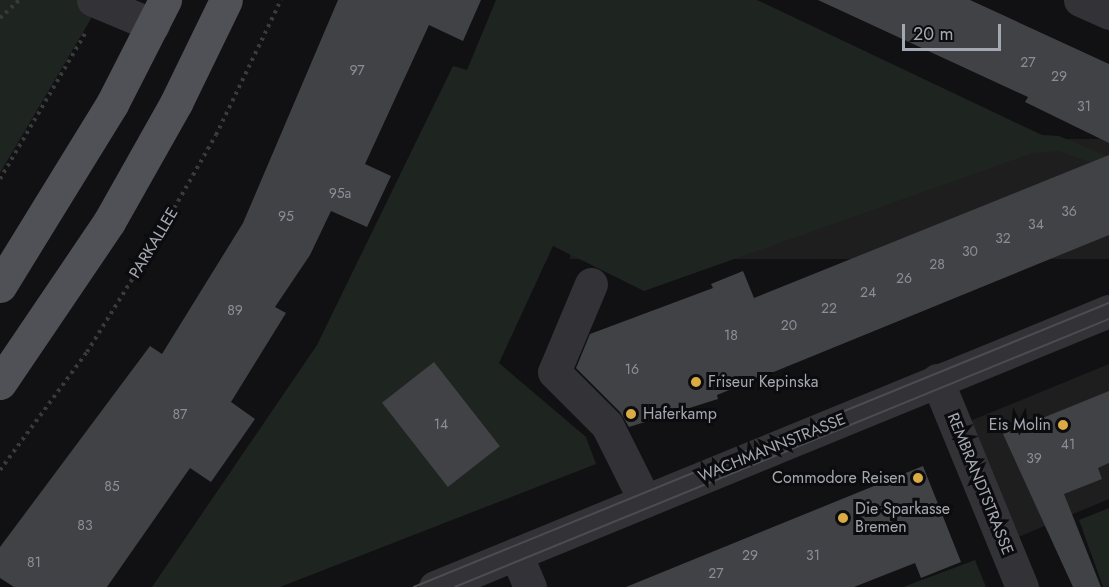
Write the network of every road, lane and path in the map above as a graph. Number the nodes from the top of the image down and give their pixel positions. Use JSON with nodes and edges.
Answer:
{"nodes":[{"id":1,"x":19,"y":0,"type":"edge"},
{"id":2,"x":226,"y":0,"type":"edge"},
{"id":3,"x":281,"y":0,"type":"edge"},
{"id":4,"x":1080,"y":0,"type":"edge"},
{"id":5,"x":97,"y":3,"type":"edge"},
{"id":6,"x":159,"y":13,"type":"edge"},
{"id":7,"x":1109,"y":14,"type":"edge"},
{"id":8,"x":0,"y":18,"type":"edge"},
{"id":9,"x":0,"y":179,"type":"edge"},
{"id":10,"x":591,"y":285,"type":"dead end"},
{"id":11,"x":0,"y":286,"type":"edge"},
{"id":12,"x":1109,"y":311,"type":"edge"},
{"id":13,"x":937,"y":380,"type":"junction"},
{"id":14,"x":0,"y":383,"type":"edge"},
{"id":15,"x":0,"y":470,"type":"edge"},
{"id":16,"x":645,"y":501,"type":"junction"},
{"id":17,"x":516,"y":554,"type":"junction"},
{"id":18,"x":435,"y":587,"type":"edge"},
{"id":19,"x":530,"y":587,"type":"edge"},
{"id":20,"x":1022,"y":587,"type":"edge"}],
"edges":[{"from":1,"to":8,"type":"path"},
{"from":2,"to":14,"type":"main road"},
{"from":3,"to":15,"type":"path","name":"PARKALLEE"},
{"from":4,"to":7,"type":"street"},
{"from":5,"to":6,"type":"street"},
{"from":5,"to":9,"type":"path"},
{"from":6,"to":11,"type":"main road"},
{"from":10,"to":16,"type":"street"},
{"from":12,"to":13,"type":"street","name":"WACHMANNSTRASSE"},
{"from":13,"to":16,"type":"street","name":"WACHMANNSTRASSE"},
{"from":13,"to":20,"type":"street","name":"REMBRANDTSTRASSE"},
{"from":16,"to":17,"type":"street","name":"WACHMANNSTRASSE"},
{"from":17,"to":18,"type":"street","name":"WACHMANNSTRASSE"},
{"from":17,"to":19,"type":"street"}]}
